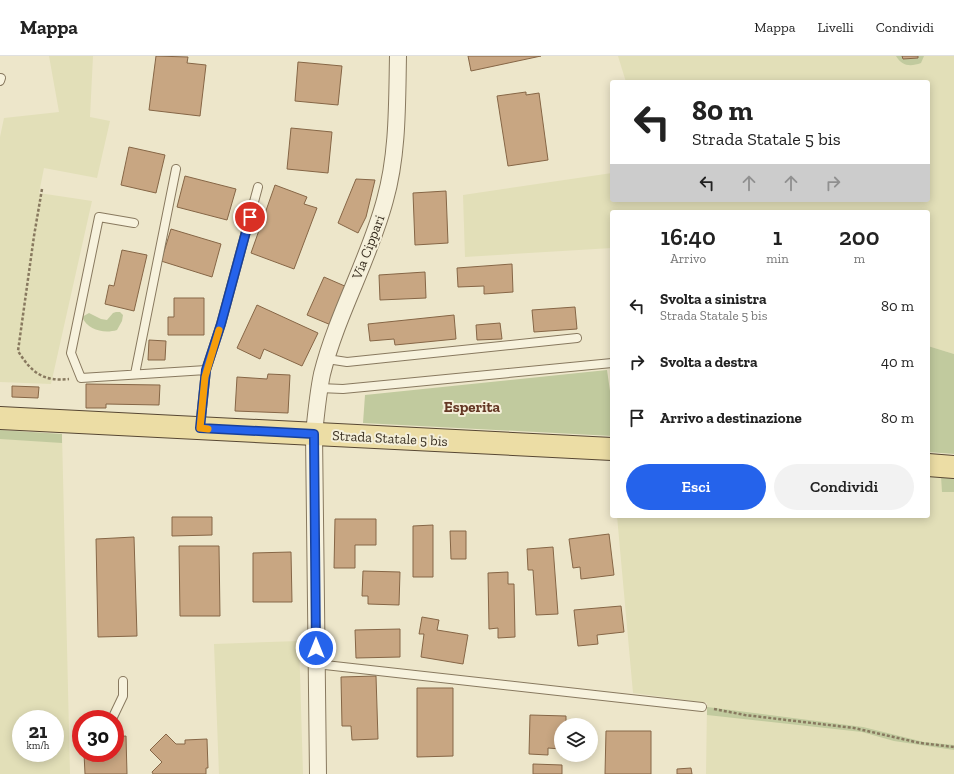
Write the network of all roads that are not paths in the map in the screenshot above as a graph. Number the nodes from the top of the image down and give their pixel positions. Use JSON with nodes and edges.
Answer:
{"nodes":[{"id":1,"x":398,"y":56,"type":"edge"},
{"id":2,"x":176,"y":169,"type":"dead end"},
{"id":3,"x":258,"y":187,"type":"dead end"},
{"id":4,"x":134,"y":223,"type":"dead end"},
{"id":5,"x":576,"y":338,"type":"dead end"},
{"id":6,"x":326,"y":359,"type":"junction"},
{"id":7,"x":610,"y":364,"type":"edge"},
{"id":8,"x":206,"y":370,"type":"junction"},
{"id":9,"x":135,"y":374,"type":"junction"},
{"id":10,"x":320,"y":388,"type":"junction"},
{"id":11,"x":0,"y":418,"type":"edge"},
{"id":12,"x":200,"y":428,"type":"junction"},
{"id":13,"x":314,"y":434,"type":"junction"},
{"id":14,"x":610,"y":449,"type":"edge"},
{"id":15,"x":930,"y":466,"type":"edge"},
{"id":16,"x":954,"y":467,"type":"edge"},
{"id":17,"x":316,"y":664,"type":"junction"},
{"id":18,"x":124,"y":681,"type":"dead end"},
{"id":19,"x":702,"y":707,"type":"road end"},
{"id":20,"x":116,"y":710,"type":"edge"},
{"id":21,"x":318,"y":774,"type":"edge"}],
"edges":[{"from":1,"to":6,"type":"street","name":"Via Cippari"},
{"from":2,"to":9,"type":"lane"},
{"from":3,"to":8,"type":"lane"},
{"from":4,"to":9,"type":"lane"},
{"from":5,"to":6,"type":"lane"},
{"from":6,"to":10,"type":"street","name":"Via Cippari"},
{"from":7,"to":10,"type":"lane"},
{"from":8,"to":9,"type":"lane"},
{"from":8,"to":12,"type":"lane"},
{"from":10,"to":13,"type":"street","name":"Via Cippari"},
{"from":11,"to":12,"type":"main road","name":"Strada Statale 5 bis"},
{"from":12,"to":13,"type":"main road","name":"Strada Statale 5 bis"},
{"from":13,"to":14,"type":"main road","name":"Strada Statale 5 bis"},
{"from":13,"to":17,"type":"street","name":"Via Cippari"},
{"from":15,"to":16,"type":"main road"},
{"from":17,"to":19,"type":"lane"},
{"from":17,"to":21,"type":"street","name":"Via Cippari"},
{"from":18,"to":20,"type":"lane"}]}
